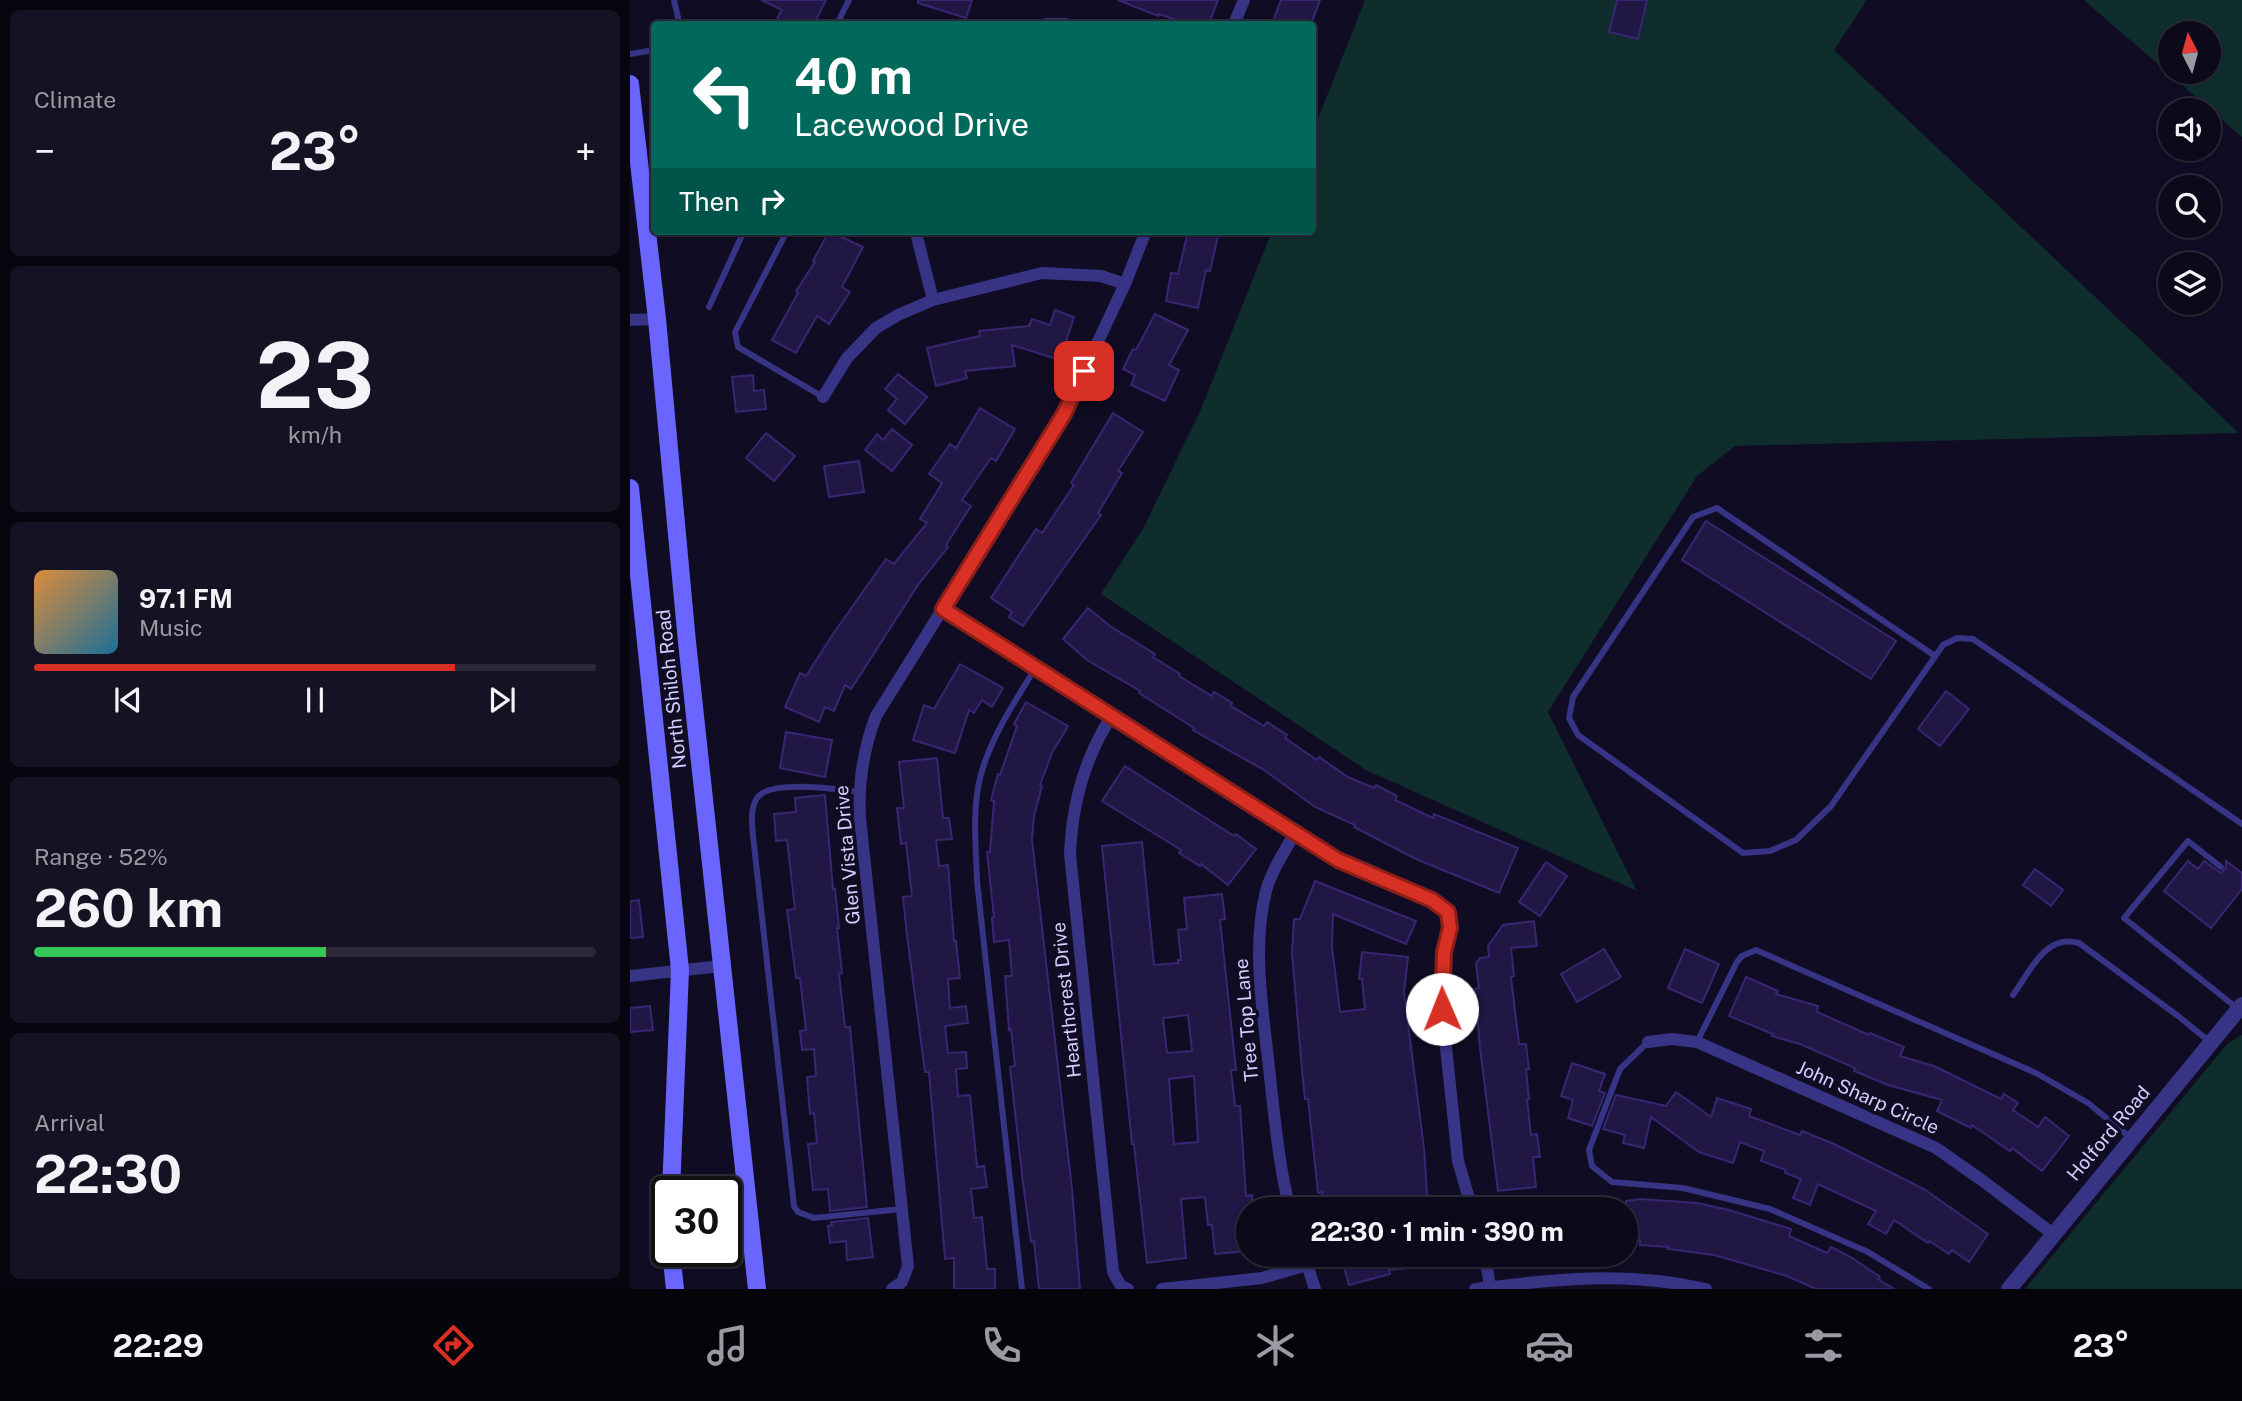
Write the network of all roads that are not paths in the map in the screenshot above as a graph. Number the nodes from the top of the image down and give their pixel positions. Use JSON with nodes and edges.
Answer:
{"nodes":[{"id":1,"x":674,"y":0,"type":"edge"},
{"id":2,"x":849,"y":0,"type":"edge"},
{"id":3,"x":1244,"y":0,"type":"edge"},
{"id":4,"x":679,"y":21,"type":"edge"},
{"id":5,"x":838,"y":21,"type":"edge"},
{"id":6,"x":1235,"y":21,"type":"edge"},
{"id":7,"x":651,"y":50,"type":"edge"},
{"id":8,"x":630,"y":54,"type":"edge"},
{"id":9,"x":630,"y":84,"type":"edge"},
{"id":10,"x":742,"y":235,"type":"edge"},
{"id":11,"x":785,"y":235,"type":"edge"},
{"id":12,"x":917,"y":235,"type":"edge"},
{"id":13,"x":1144,"y":235,"type":"edge"},
{"id":14,"x":1125,"y":284,"type":"junction"},
{"id":15,"x":933,"y":300,"type":"junction"},
{"id":16,"x":709,"y":307,"type":"dead end"},
{"id":17,"x":657,"y":319,"type":"junction"},
{"id":18,"x":630,"y":320,"type":"edge"},
{"id":19,"x":823,"y":397,"type":"joint"},
{"id":20,"x":630,"y":488,"type":"edge"},
{"id":21,"x":943,"y":609,"type":"junction"},
{"id":22,"x":1935,"y":656,"type":"junction"},
{"id":23,"x":1035,"y":667,"type":"junction"},
{"id":24,"x":1111,"y":717,"type":"junction"},
{"id":25,"x":859,"y":792,"type":"junction"},
{"id":26,"x":2242,"y":824,"type":"edge"},
{"id":27,"x":1295,"y":833,"type":"junction"},
{"id":28,"x":2221,"y":867,"type":"dead end"},
{"id":29,"x":721,"y":966,"type":"junction"},
{"id":30,"x":680,"y":970,"type":"junction"},
{"id":31,"x":630,"y":976,"type":"edge"},
{"id":32,"x":2013,"y":995,"type":"dead end"},
{"id":33,"x":2240,"y":1007,"type":"edge"},
{"id":34,"x":1648,"y":1042,"type":"joint"},
{"id":35,"x":1698,"y":1042,"type":"junction"},
{"id":36,"x":2210,"y":1043,"type":"junction"},
{"id":37,"x":2131,"y":1138,"type":"junction"},
{"id":38,"x":672,"y":1176,"type":"edge"},
{"id":39,"x":1288,"y":1197,"type":"edge"},
{"id":40,"x":1468,"y":1197,"type":"edge"},
{"id":41,"x":902,"y":1208,"type":"junction"},
{"id":42,"x":2053,"y":1234,"type":"junction"},
{"id":43,"x":673,"y":1267,"type":"edge"},
{"id":44,"x":1288,"y":1267,"type":"edge"},
{"id":45,"x":1307,"y":1267,"type":"edge"},
{"id":46,"x":1487,"y":1267,"type":"edge"},
{"id":47,"x":1490,"y":1287,"type":"edge"},
{"id":48,"x":1125,"y":1288,"type":"edge"},
{"id":49,"x":675,"y":1289,"type":"edge"},
{"id":50,"x":757,"y":1289,"type":"edge"},
{"id":51,"x":892,"y":1289,"type":"edge"},
{"id":52,"x":1022,"y":1289,"type":"edge"},
{"id":53,"x":1162,"y":1289,"type":"edge"},
{"id":54,"x":1315,"y":1289,"type":"edge"},
{"id":55,"x":1475,"y":1289,"type":"edge"},
{"id":56,"x":1706,"y":1289,"type":"edge"},
{"id":57,"x":1929,"y":1289,"type":"edge"},
{"id":58,"x":2009,"y":1289,"type":"edge"}],
"edges":[{"from":1,"to":4,"type":"lane"},
{"from":2,"to":5,"type":"lane"},
{"from":3,"to":6,"type":"street"},
{"from":7,"to":8,"type":"lane"},
{"from":9,"to":17,"type":"main road","name":"North Shiloh Road"},
{"from":10,"to":16,"type":"lane"},
{"from":11,"to":19,"type":"lane"},
{"from":12,"to":15,"type":"street"},
{"from":13,"to":14,"type":"street","name":"Glen Vista Drive"},
{"from":14,"to":15,"type":"street"},
{"from":14,"to":21,"type":"street","name":"Glen Vista Drive"},
{"from":15,"to":19,"type":"street"},
{"from":17,"to":18,"type":"street"},
{"from":17,"to":29,"type":"main road","name":"North Shiloh Road"},
{"from":20,"to":30,"type":"main road","name":"North Shiloh Road"},
{"from":21,"to":23,"type":"street"},
{"from":21,"to":25,"type":"street","name":"Glen Vista Drive"},
{"from":22,"to":22,"type":"lane"},
{"from":22,"to":26,"type":"lane"},
{"from":23,"to":24,"type":"street"},
{"from":23,"to":52,"type":"lane"},
{"from":24,"to":27,"type":"street"},
{"from":24,"to":48,"type":"street","name":"Hearthcrest Drive"},
{"from":25,"to":41,"type":"street","name":"Glen Vista Drive"},
{"from":25,"to":41,"type":"lane"},
{"from":27,"to":39,"type":"street","name":"Tree Top Lane"},
{"from":27,"to":40,"type":"street"},
{"from":28,"to":33,"type":"lane"},
{"from":29,"to":30,"type":"street"},
{"from":29,"to":50,"type":"main road","name":"North Shiloh Road"},
{"from":30,"to":31,"type":"street"},
{"from":30,"to":38,"type":"main road","name":"North Shiloh Road"},
{"from":32,"to":36,"type":"lane"},
{"from":33,"to":36,"type":"street","name":"Holford Road"},
{"from":34,"to":35,"type":"street","name":"John Sharp Circle"},
{"from":34,"to":57,"type":"lane"},
{"from":35,"to":37,"type":"lane"},
{"from":35,"to":42,"type":"street","name":"John Sharp Circle"},
{"from":36,"to":37,"type":"street","name":"Holford Road"},
{"from":37,"to":42,"type":"street","name":"Holford Road"},
{"from":41,"to":51,"type":"street","name":"Glen Vista Drive"},
{"from":42,"to":58,"type":"street","name":"Holford Road"},
{"from":43,"to":49,"type":"main road"},
{"from":44,"to":53,"type":"street"},
{"from":45,"to":54,"type":"street"},
{"from":46,"to":47,"type":"street"},
{"from":47,"to":55,"type":"street"},
{"from":47,"to":56,"type":"street"}]}
